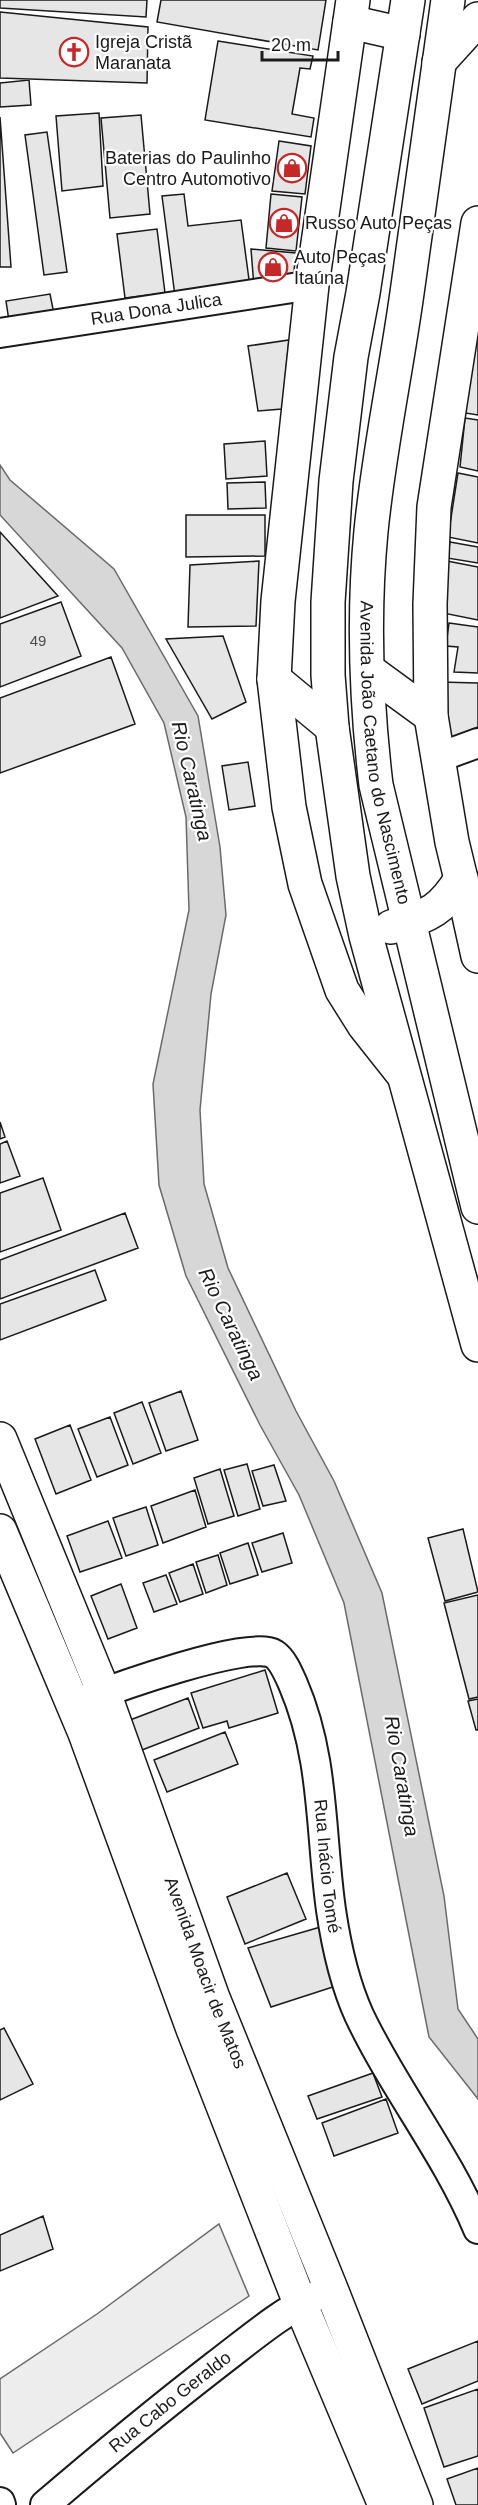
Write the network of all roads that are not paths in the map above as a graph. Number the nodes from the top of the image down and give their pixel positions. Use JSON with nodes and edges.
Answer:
{"nodes":[{"id":1,"x":408,"y":0,"type":"edge"},
{"id":2,"x":448,"y":0,"type":"edge"},
{"id":3,"x":352,"y":11,"type":"edge"},
{"id":4,"x":478,"y":19,"type":"edge"},
{"id":5,"x":402,"y":34,"type":"junction"},
{"id":6,"x":439,"y":62,"type":"junction"},
{"id":7,"x":478,"y":223,"type":"edge"},
{"id":8,"x":312,"y":285,"type":"junction"},
{"id":9,"x":0,"y":333,"type":"edge"},
{"id":10,"x":368,"y":670,"type":"junction"},
{"id":11,"x":274,"y":679,"type":"junction"},
{"id":12,"x":431,"y":716,"type":"junction"},
{"id":13,"x":332,"y":727,"type":"junction"},
{"id":14,"x":478,"y":743,"type":"edge"},
{"id":15,"x":437,"y":758,"type":"junction"},
{"id":16,"x":461,"y":879,"type":"junction"},
{"id":17,"x":410,"y":921,"type":"junction"},
{"id":18,"x":366,"y":936,"type":"junction"},
{"id":19,"x":478,"y":956,"type":"edge"},
{"id":20,"x":402,"y":1073,"type":"junction"},
{"id":21,"x":476,"y":1184,"type":"edge"},
{"id":22,"x":478,"y":1345,"type":"edge"},
{"id":23,"x":0,"y":1439,"type":"edge"},
{"id":24,"x":0,"y":1531,"type":"edge"},
{"id":25,"x":104,"y":1692,"type":"junction"},
{"id":26,"x":74,"y":1704,"type":"junction"},
{"id":27,"x":478,"y":2229,"type":"edge"},
{"id":28,"x":331,"y":2289,"type":"junction"},
{"id":29,"x":300,"y":2303,"type":"junction"},
{"id":30,"x":45,"y":2505,"type":"edge"},
{"id":31,"x":385,"y":2505,"type":"edge"},
{"id":32,"x":416,"y":2505,"type":"edge"}],
"edges":[{"from":1,"to":5,"type":"main road"},
{"from":2,"to":6,"type":"main road","name":"Avenida João Caetano do Nascimento"},
{"from":3,"to":5,"type":"main road"},
{"from":3,"to":8,"type":"main road"},
{"from":4,"to":6,"type":"main road"},
{"from":5,"to":13,"type":"main road"},
{"from":6,"to":10,"type":"main road","name":"Avenida João Caetano do Nascimento"},
{"from":7,"to":12,"type":"main road"},
{"from":8,"to":9,"type":"street","name":"Rua Dona Julica"},
{"from":8,"to":11,"type":"main road"},
{"from":10,"to":12,"type":"main road"},
{"from":10,"to":17,"type":"main road","name":"Avenida João Caetano do Nascimento"},
{"from":11,"to":13,"type":"main road"},
{"from":11,"to":20,"type":"main road"},
{"from":12,"to":15,"type":"main road"},
{"from":13,"to":18,"type":"main road"},
{"from":14,"to":15,"type":"street"},
{"from":15,"to":16,"type":"main road"},
{"from":16,"to":17,"type":"main road"},
{"from":16,"to":19,"type":"main road"},
{"from":17,"to":18,"type":"main road"},
{"from":17,"to":21,"type":"main road","name":"Avenida João Caetano do Nascimento"},
{"from":18,"to":20,"type":"main road"},
{"from":20,"to":22,"type":"main road"},
{"from":23,"to":25,"type":"main road","name":"Avenida Moacir de Matos"},
{"from":24,"to":26,"type":"main road","name":"Avenida Moacir de Matos"},
{"from":25,"to":26,"type":"street","name":"Rua Inácio Tomé"},
{"from":25,"to":27,"type":"street","name":"Rua Inácio Tomé"},
{"from":25,"to":28,"type":"main road","name":"Avenida Moacir de Matos"},
{"from":26,"to":29,"type":"main road","name":"Avenida Moacir de Matos"},
{"from":28,"to":29,"type":"street","name":"Rua Cabo Geraldo"},
{"from":28,"to":32,"type":"main road","name":"Avenida Moacir de Matos"},
{"from":29,"to":30,"type":"street","name":"Rua Cabo Geraldo"},
{"from":29,"to":31,"type":"main road","name":"Avenida Moacir de Matos"}]}
